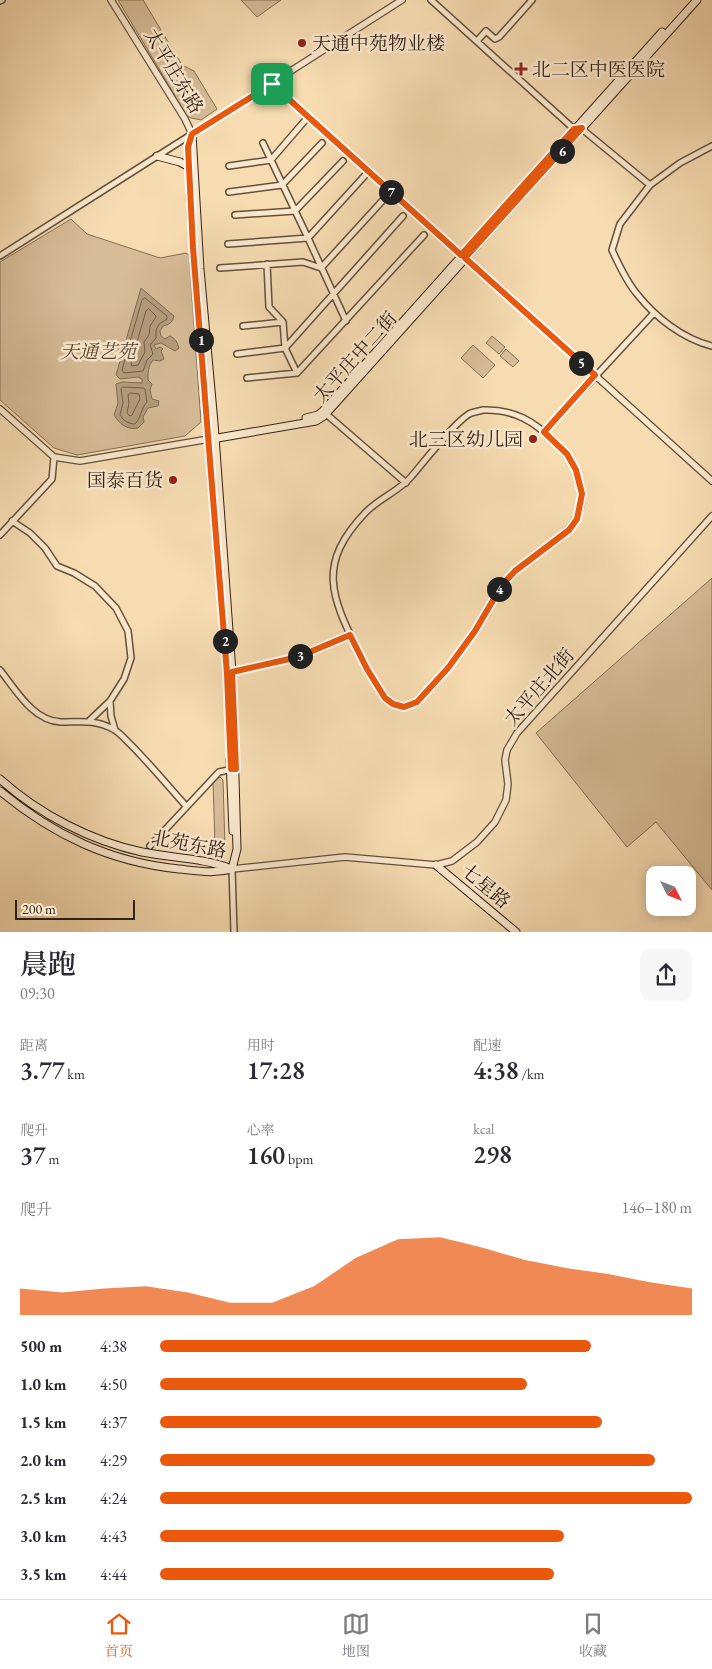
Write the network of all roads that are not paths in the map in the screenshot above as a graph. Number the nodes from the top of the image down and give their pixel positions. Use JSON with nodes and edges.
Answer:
{"nodes":[{"id":1,"x":112,"y":0,"type":"edge"},
{"id":2,"x":402,"y":0,"type":"edge"},
{"id":3,"x":431,"y":0,"type":"edge"},
{"id":4,"x":532,"y":0,"type":"edge"},
{"id":5,"x":691,"y":0,"type":"edge"},
{"id":6,"x":697,"y":0,"type":"edge"},
{"id":7,"x":477,"y":41,"type":"junction"},
{"id":8,"x":272,"y":84,"type":"junction"},
{"id":9,"x":308,"y":117,"type":"junction"},
{"id":10,"x":578,"y":129,"type":"junction"},
{"id":11,"x":192,"y":134,"type":"junction"},
{"id":12,"x":263,"y":143,"type":"dead end"},
{"id":13,"x":322,"y":143,"type":"dead end"},
{"id":14,"x":712,"y":146,"type":"edge"},
{"id":15,"x":157,"y":156,"type":"junction"},
{"id":16,"x":271,"y":160,"type":"junction"},
{"id":17,"x":343,"y":161,"type":"dead end"},
{"id":18,"x":229,"y":166,"type":"dead end"},
{"id":19,"x":189,"y":167,"type":"junction"},
{"id":20,"x":369,"y":172,"type":"junction"},
{"id":21,"x":282,"y":185,"type":"junction"},
{"id":22,"x":650,"y":185,"type":"junction"},
{"id":23,"x":229,"y":192,"type":"dead end"},
{"id":24,"x":384,"y":199,"type":"dead end"},
{"id":25,"x":295,"y":211,"type":"junction"},
{"id":26,"x":235,"y":215,"type":"dead end"},
{"id":27,"x":404,"y":216,"type":"dead end"},
{"id":28,"x":424,"y":235,"type":"dead end"},
{"id":29,"x":308,"y":238,"type":"junction"},
{"id":30,"x":228,"y":244,"type":"dead end"},
{"id":31,"x":0,"y":256,"type":"edge"},
{"id":32,"x":463,"y":257,"type":"junction"},
{"id":33,"x":267,"y":264,"type":"junction"},
{"id":34,"x":220,"y":268,"type":"dead end"},
{"id":35,"x":321,"y":268,"type":"junction"},
{"id":36,"x":332,"y":294,"type":"junction"},
{"id":37,"x":654,"y":313,"type":"junction"},
{"id":38,"x":346,"y":321,"type":"junction"},
{"id":39,"x":283,"y":322,"type":"junction"},
{"id":40,"x":243,"y":326,"type":"dead end"},
{"id":41,"x":712,"y":346,"type":"edge"},
{"id":42,"x":285,"y":348,"type":"junction"},
{"id":43,"x":237,"y":354,"type":"dead end"},
{"id":44,"x":297,"y":373,"type":"junction"},
{"id":45,"x":595,"y":375,"type":"junction"},
{"id":46,"x":247,"y":378,"type":"dead end"},
{"id":47,"x":0,"y":409,"type":"edge"},
{"id":48,"x":325,"y":412,"type":"junction"},
{"id":49,"x":544,"y":432,"type":"junction"},
{"id":50,"x":213,"y":437,"type":"junction"},
{"id":51,"x":54,"y":457,"type":"junction"},
{"id":52,"x":712,"y":481,"type":"edge"},
{"id":53,"x":406,"y":483,"type":"junction"},
{"id":54,"x":712,"y":516,"type":"edge"},
{"id":55,"x":12,"y":521,"type":"junction"},
{"id":56,"x":0,"y":535,"type":"edge"},
{"id":57,"x":350,"y":635,"type":"junction"},
{"id":58,"x":0,"y":670,"type":"edge"},
{"id":59,"x":230,"y":672,"type":"junction"},
{"id":60,"x":110,"y":701,"type":"junction"},
{"id":61,"x":89,"y":721,"type":"junction"},
{"id":62,"x":115,"y":730,"type":"junction"},
{"id":63,"x":233,"y":769,"type":"junction"},
{"id":64,"x":0,"y":779,"type":"edge"},
{"id":65,"x":0,"y":791,"type":"edge"},
{"id":66,"x":186,"y":806,"type":"junction"},
{"id":67,"x":150,"y":846,"type":"dead end"},
{"id":68,"x":436,"y":865,"type":"junction"},
{"id":69,"x":232,"y":868,"type":"junction"},
{"id":70,"x":234,"y":932,"type":"edge"},
{"id":71,"x":516,"y":932,"type":"edge"}],
"edges":[{"from":1,"to":11,"type":"street","name":"太平庄东路"},
{"from":2,"to":8,"type":"street"},
{"from":3,"to":7,"type":"street"},
{"from":4,"to":7,"type":"street"},
{"from":5,"to":10,"type":"main road","name":"太平庄中二街"},
{"from":6,"to":10,"type":"main road","name":"太平庄中二街"},
{"from":7,"to":10,"type":"street"},
{"from":8,"to":9,"type":"street"},
{"from":8,"to":11,"type":"street"},
{"from":9,"to":16,"type":"street"},
{"from":9,"to":20,"type":"street"},
{"from":10,"to":22,"type":"street"},
{"from":10,"to":32,"type":"main road","name":"太平庄中二街"},
{"from":11,"to":15,"type":"street"},
{"from":11,"to":19,"type":"main road","name":"太平庄东路"},
{"from":11,"to":50,"type":"main road","name":"太平庄东路"},
{"from":12,"to":16,"type":"street"},
{"from":13,"to":21,"type":"street"},
{"from":14,"to":22,"type":"street"},
{"from":15,"to":19,"type":"main road"},
{"from":15,"to":31,"type":"street"},
{"from":16,"to":18,"type":"street"},
{"from":16,"to":21,"type":"street"},
{"from":17,"to":25,"type":"street"},
{"from":19,"to":50,"type":"main road","name":"太平庄东路"},
{"from":20,"to":29,"type":"street"},
{"from":20,"to":32,"type":"street"},
{"from":21,"to":23,"type":"street"},
{"from":21,"to":25,"type":"street"},
{"from":22,"to":37,"type":"street"},
{"from":24,"to":35,"type":"street"},
{"from":25,"to":26,"type":"street"},
{"from":25,"to":29,"type":"street"},
{"from":27,"to":36,"type":"street"},
{"from":28,"to":38,"type":"street"},
{"from":29,"to":30,"type":"street"},
{"from":29,"to":35,"type":"street"},
{"from":32,"to":45,"type":"street"},
{"from":32,"to":48,"type":"main road","name":"太平庄中二街"},
{"from":33,"to":34,"type":"street"},
{"from":33,"to":35,"type":"street"},
{"from":33,"to":39,"type":"street"},
{"from":35,"to":36,"type":"street"},
{"from":36,"to":38,"type":"street"},
{"from":36,"to":42,"type":"street"},
{"from":37,"to":41,"type":"street"},
{"from":37,"to":45,"type":"street"},
{"from":38,"to":44,"type":"street"},
{"from":39,"to":40,"type":"street"},
{"from":39,"to":42,"type":"street"},
{"from":42,"to":43,"type":"street"},
{"from":42,"to":44,"type":"street"},
{"from":44,"to":46,"type":"street"},
{"from":45,"to":49,"type":"street"},
{"from":45,"to":52,"type":"street"},
{"from":47,"to":51,"type":"street"},
{"from":48,"to":50,"type":"main road","name":"太平庄中二街"},
{"from":48,"to":53,"type":"street"},
{"from":49,"to":53,"type":"street"},
{"from":49,"to":57,"type":"street"},
{"from":50,"to":51,"type":"street"},
{"from":50,"to":59,"type":"main road","name":"太平庄东路"},
{"from":51,"to":55,"type":"street"},
{"from":53,"to":57,"type":"street"},
{"from":54,"to":68,"type":"street","name":"太平庄北街"},
{"from":55,"to":56,"type":"street"},
{"from":55,"to":60,"type":"street"},
{"from":57,"to":59,"type":"street"},
{"from":58,"to":61,"type":"street"},
{"from":59,"to":63,"type":"main road","name":"太平庄东路"},
{"from":60,"to":61,"type":"street"},
{"from":60,"to":62,"type":"street"},
{"from":61,"to":62,"type":"street"},
{"from":62,"to":66,"type":"street"},
{"from":63,"to":66,"type":"street"},
{"from":63,"to":69,"type":"main road","name":"太平庄东路"},
{"from":64,"to":69,"type":"main road","name":"北苑东路"},
{"from":65,"to":69,"type":"main road","name":"北苑东路"},
{"from":66,"to":67,"type":"street"},
{"from":68,"to":69,"type":"street","name":"太平庄北街"},
{"from":68,"to":71,"type":"main road","name":"七星路"},
{"from":69,"to":70,"type":"street"}]}
